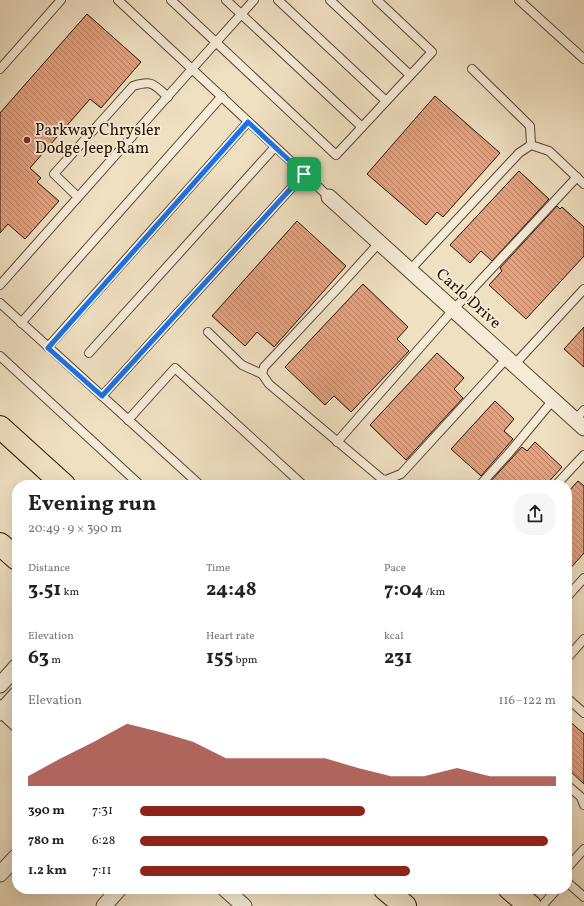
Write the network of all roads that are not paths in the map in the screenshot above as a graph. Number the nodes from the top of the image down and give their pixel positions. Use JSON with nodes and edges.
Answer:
{"nodes":[{"id":1,"x":61,"y":0,"type":"edge"},
{"id":2,"x":118,"y":0,"type":"edge"},
{"id":3,"x":171,"y":0,"type":"edge"},
{"id":4,"x":226,"y":0,"type":"edge"},
{"id":5,"x":254,"y":0,"type":"edge"},
{"id":6,"x":278,"y":0,"type":"edge"},
{"id":7,"x":330,"y":0,"type":"edge"},
{"id":8,"x":377,"y":0,"type":"edge"},
{"id":9,"x":519,"y":0,"type":"edge"},
{"id":10,"x":241,"y":14,"type":"junction"},
{"id":11,"x":216,"y":42,"type":"junction"},
{"id":12,"x":584,"y":59,"type":"edge"},
{"id":13,"x":0,"y":69,"type":"edge"},
{"id":14,"x":192,"y":69,"type":"junction"},
{"id":15,"x":472,"y":70,"type":"dead end"},
{"id":16,"x":410,"y":75,"type":"junction"},
{"id":17,"x":222,"y":96,"type":"junction"},
{"id":18,"x":168,"y":97,"type":"junction"},
{"id":19,"x":386,"y":101,"type":"junction"},
{"id":20,"x":248,"y":122,"type":"junction"},
{"id":21,"x":362,"y":127,"type":"junction"},
{"id":22,"x":531,"y":145,"type":"junction"},
{"id":23,"x":275,"y":147,"type":"junction"},
{"id":24,"x":304,"y":174,"type":"junction"},
{"id":25,"x":577,"y":177,"type":"junction"},
{"id":26,"x":584,"y":184,"type":"edge"},
{"id":27,"x":78,"y":197,"type":"junction"},
{"id":28,"x":328,"y":197,"type":"joint"},
{"id":29,"x":379,"y":243,"type":"junction"},
{"id":30,"x":410,"y":271,"type":"junction"},
{"id":31,"x":0,"y":285,"type":"edge"},
{"id":32,"x":584,"y":289,"type":"edge"},
{"id":33,"x":0,"y":304,"type":"edge"},
{"id":34,"x":453,"y":310,"type":"junction"},
{"id":35,"x":21,"y":323,"type":"junction"},
{"id":36,"x":208,"y":332,"type":"dead end"},
{"id":37,"x":48,"y":348,"type":"junction"},
{"id":38,"x":89,"y":353,"type":"dead end"},
{"id":39,"x":0,"y":356,"type":"edge"},
{"id":40,"x":510,"y":361,"type":"junction"},
{"id":41,"x":262,"y":374,"type":"junction"},
{"id":42,"x":102,"y":396,"type":"junction"},
{"id":43,"x":553,"y":400,"type":"junction"},
{"id":44,"x":581,"y":419,"type":"edge"},
{"id":45,"x":128,"y":420,"type":"junction"},
{"id":46,"x":0,"y":427,"type":"edge"},
{"id":47,"x":337,"y":442,"type":"junction"},
{"id":48,"x":584,"y":454,"type":"edge"},
{"id":49,"x":58,"y":480,"type":"edge"},
{"id":50,"x":135,"y":480,"type":"edge"},
{"id":51,"x":194,"y":480,"type":"edge"},
{"id":52,"x":298,"y":480,"type":"edge"},
{"id":53,"x":485,"y":480,"type":"edge"},
{"id":54,"x":561,"y":480,"type":"edge"},
{"id":55,"x":0,"y":544,"type":"edge"},
{"id":56,"x":12,"y":555,"type":"edge"},
{"id":57,"x":584,"y":578,"type":"edge"},
{"id":58,"x":572,"y":591,"type":"edge"},
{"id":59,"x":584,"y":639,"type":"edge"},
{"id":60,"x":572,"y":653,"type":"edge"},
{"id":61,"x":12,"y":672,"type":"edge"},
{"id":62,"x":0,"y":685,"type":"edge"},
{"id":63,"x":12,"y":699,"type":"edge"},
{"id":64,"x":572,"y":702,"type":"edge"},
{"id":65,"x":1,"y":710,"type":"edge"},
{"id":66,"x":584,"y":713,"type":"edge"},
{"id":67,"x":12,"y":720,"type":"edge"},
{"id":68,"x":572,"y":790,"type":"edge"},
{"id":69,"x":584,"y":805,"type":"edge"},
{"id":70,"x":584,"y":849,"type":"edge"},
{"id":71,"x":12,"y":861,"type":"edge"},
{"id":72,"x":572,"y":862,"type":"edge"},
{"id":73,"x":0,"y":874,"type":"edge"},
{"id":74,"x":572,"y":886,"type":"edge"},
{"id":75,"x":115,"y":894,"type":"edge"},
{"id":76,"x":231,"y":894,"type":"edge"},
{"id":77,"x":392,"y":894,"type":"edge"},
{"id":78,"x":516,"y":894,"type":"edge"},
{"id":79,"x":553,"y":894,"type":"edge"},
{"id":80,"x":584,"y":897,"type":"edge"},
{"id":81,"x":104,"y":906,"type":"edge"},
{"id":82,"x":244,"y":906,"type":"edge"},
{"id":83,"x":405,"y":906,"type":"edge"},
{"id":84,"x":530,"y":906,"type":"edge"},
{"id":85,"x":542,"y":906,"type":"edge"}],
"edges":[{"from":1,"to":13,"type":"lane"},
{"from":2,"to":14,"type":"lane"},
{"from":3,"to":11,"type":"lane"},
{"from":4,"to":10,"type":"lane"},
{"from":5,"to":10,"type":"lane"},
{"from":6,"to":19,"type":"lane"},
{"from":7,"to":16,"type":"lane"},
{"from":8,"to":16,"type":"lane"},
{"from":9,"to":12,"type":"lane"},
{"from":10,"to":11,"type":"lane"},
{"from":10,"to":21,"type":"lane"},
{"from":11,"to":14,"type":"lane"},
{"from":11,"to":21,"type":"lane"},
{"from":14,"to":17,"type":"lane"},
{"from":14,"to":18,"type":"lane"},
{"from":15,"to":22,"type":"lane"},
{"from":16,"to":19,"type":"lane"},
{"from":17,"to":20,"type":"lane"},
{"from":17,"to":35,"type":"lane"},
{"from":18,"to":27,"type":"lane"},
{"from":18,"to":27,"type":"lane"},
{"from":19,"to":21,"type":"lane"},
{"from":20,"to":23,"type":"lane"},
{"from":20,"to":37,"type":"lane"},
{"from":22,"to":25,"type":"lane"},
{"from":22,"to":30,"type":"lane"},
{"from":23,"to":24,"type":"lane"},
{"from":23,"to":38,"type":"lane"},
{"from":24,"to":28,"type":"lane"},
{"from":24,"to":42,"type":"lane"},
{"from":25,"to":26,"type":"lane"},
{"from":25,"to":34,"type":"lane"},
{"from":27,"to":31,"type":"lane"},
{"from":28,"to":29,"type":"street","name":"Carlo Drive"},
{"from":29,"to":30,"type":"street","name":"Carlo Drive"},
{"from":29,"to":41,"type":"lane"},
{"from":30,"to":34,"type":"street","name":"Carlo Drive"},
{"from":32,"to":40,"type":"lane"},
{"from":33,"to":35,"type":"lane"},
{"from":34,"to":40,"type":"street","name":"Carlo Drive"},
{"from":34,"to":47,"type":"lane"},
{"from":35,"to":37,"type":"lane"},
{"from":36,"to":41,"type":"lane"},
{"from":37,"to":42,"type":"lane"},
{"from":39,"to":50,"type":"lane"},
{"from":40,"to":43,"type":"street","name":"Carlo Drive"},
{"from":40,"to":47,"type":"lane"},
{"from":41,"to":47,"type":"lane"},
{"from":42,"to":45,"type":"lane"},
{"from":43,"to":44,"type":"street","name":"Carlo Drive"},
{"from":43,"to":53,"type":"lane"},
{"from":45,"to":51,"type":"lane"},
{"from":45,"to":52,"type":"lane"},
{"from":46,"to":49,"type":"highway"},
{"from":48,"to":54,"type":"lane"},
{"from":55,"to":56,"type":"highway"},
{"from":57,"to":58,"type":"lane"},
{"from":59,"to":60,"type":"lane"},
{"from":61,"to":62,"type":"street"},
{"from":63,"to":65,"type":"street"},
{"from":64,"to":66,"type":"lane"},
{"from":65,"to":67,"type":"street"},
{"from":68,"to":69,"type":"lane"},
{"from":70,"to":72,"type":"lane"},
{"from":71,"to":73,"type":"street"},
{"from":74,"to":80,"type":"lane"},
{"from":75,"to":81,"type":"street"},
{"from":76,"to":82,"type":"street"},
{"from":77,"to":83,"type":"highway"},
{"from":78,"to":84,"type":"highway"},
{"from":79,"to":85,"type":"lane"}]}
